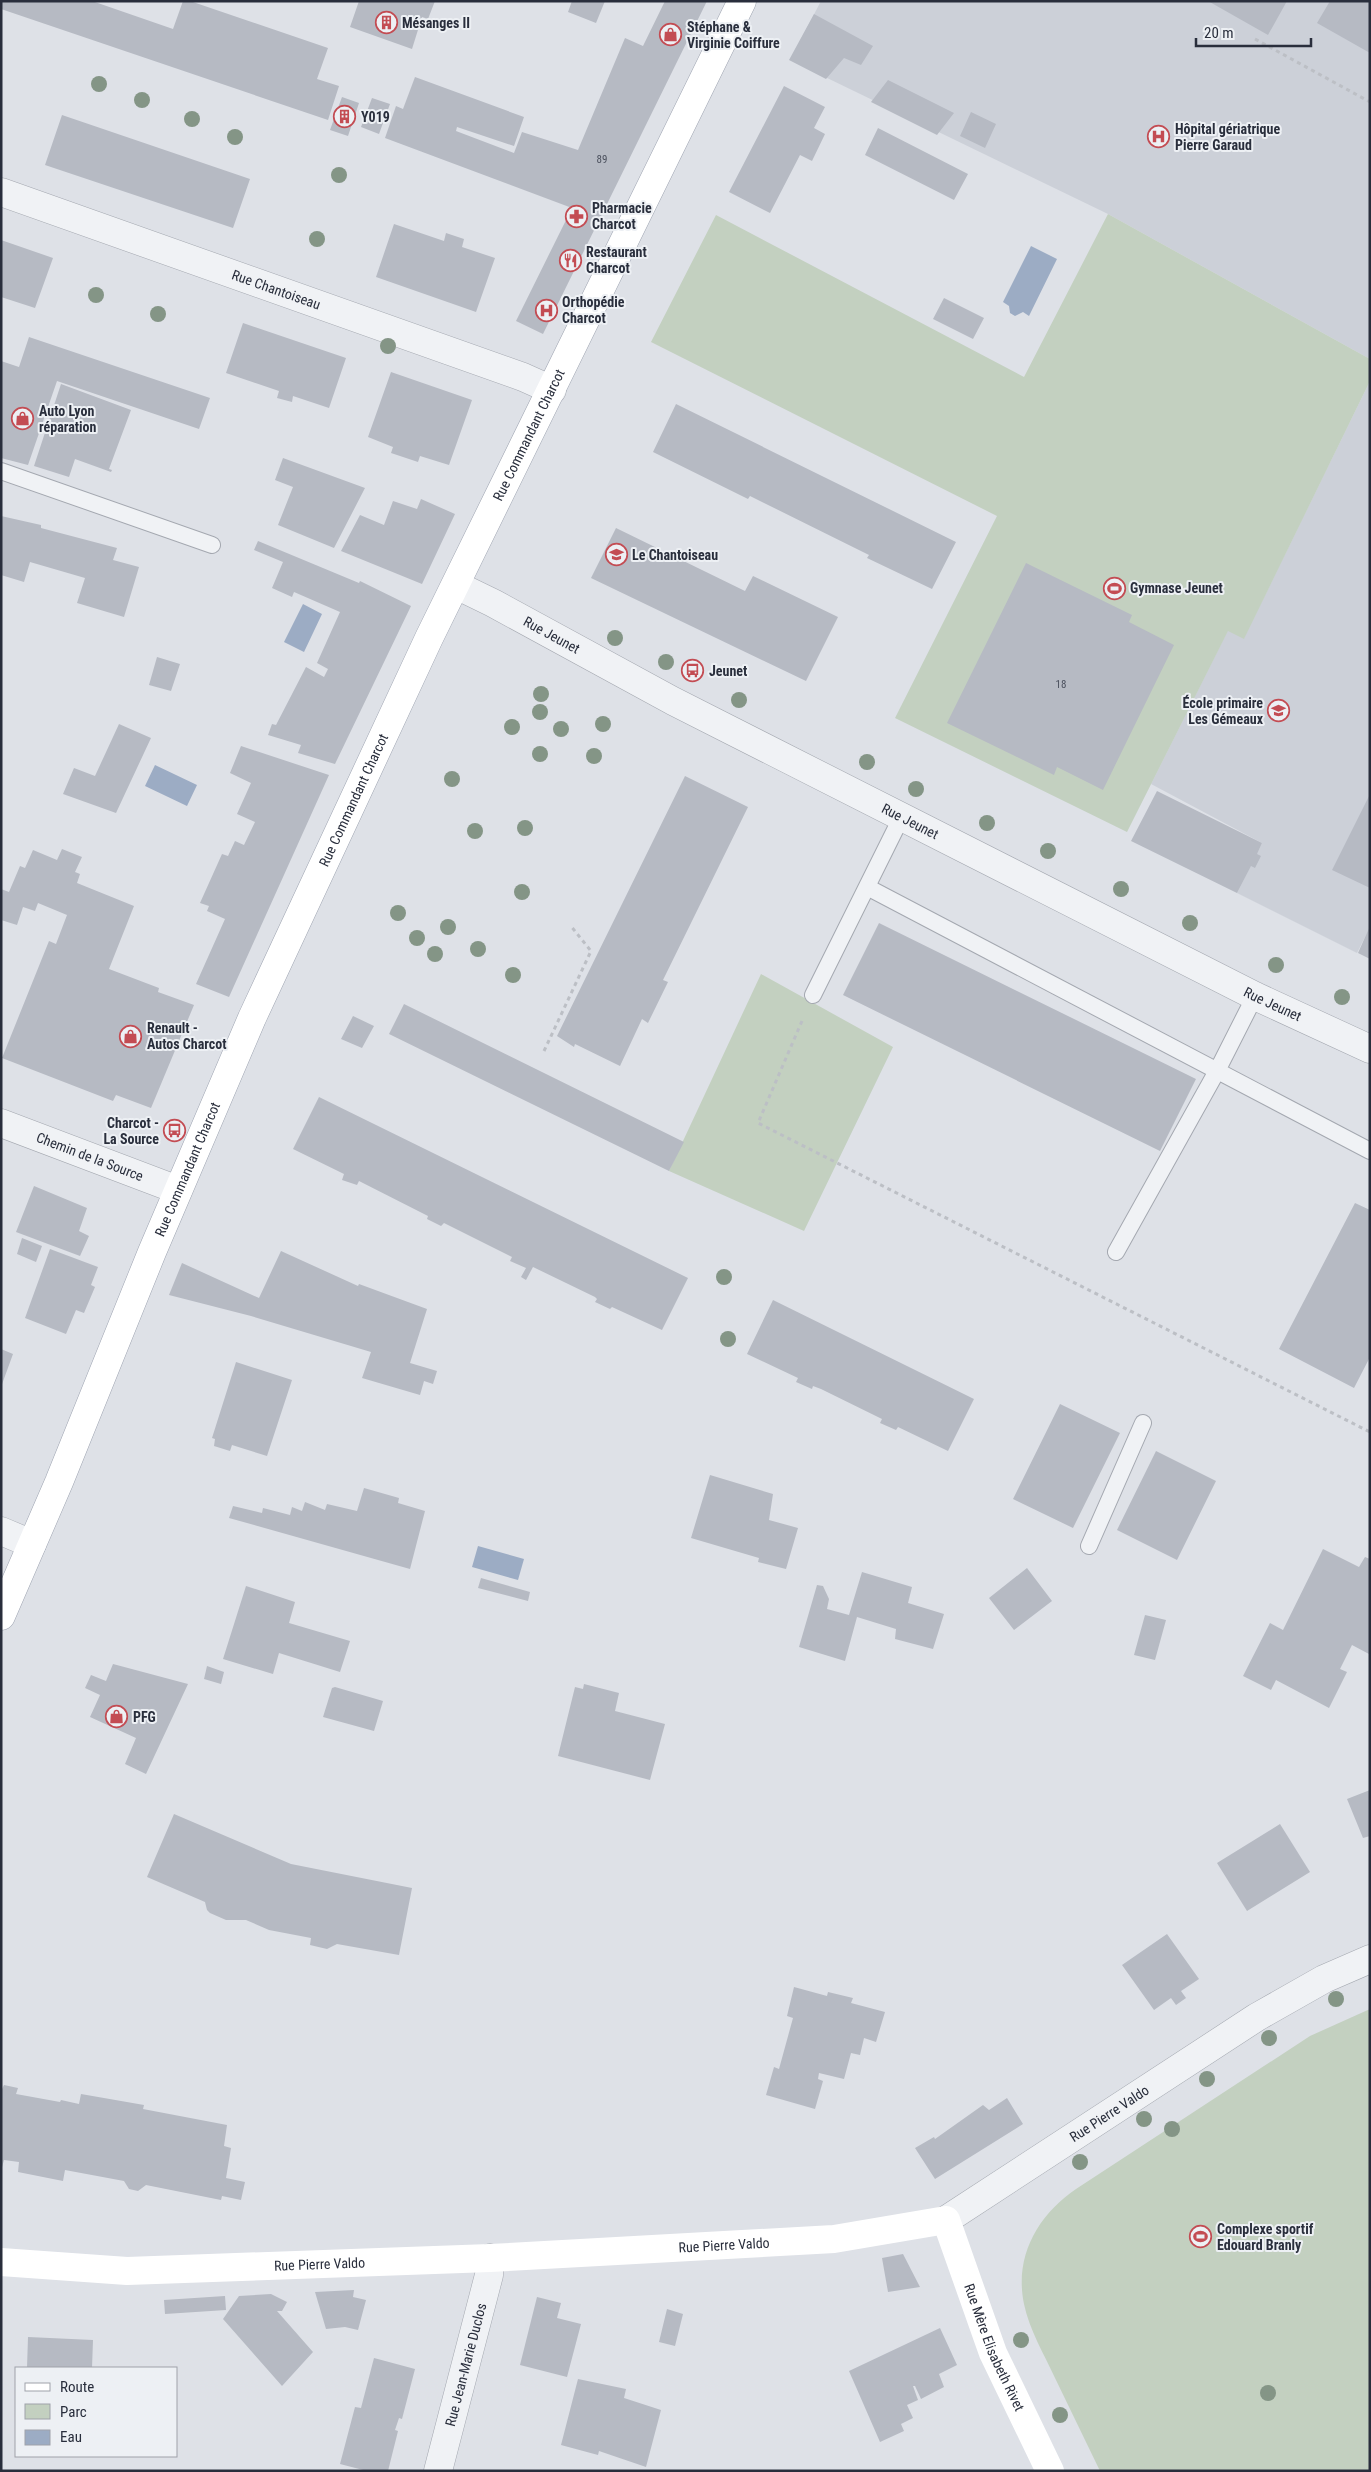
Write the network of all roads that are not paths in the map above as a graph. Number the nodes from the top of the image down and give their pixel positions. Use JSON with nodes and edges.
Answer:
{"nodes":[{"id":1,"x":742,"y":1,"type":"edge"},
{"id":2,"x":1,"y":192,"type":"edge"},
{"id":3,"x":552,"y":390,"type":"junction"},
{"id":4,"x":1,"y":471,"type":"edge"},
{"id":5,"x":212,"y":545,"type":"dead end"},
{"id":6,"x":456,"y":585,"type":"junction"},
{"id":7,"x":902,"y":816,"type":"junction"},
{"id":8,"x":867,"y":887,"type":"junction"},
{"id":9,"x":813,"y":995,"type":"road end"},
{"id":10,"x":1256,"y":996,"type":"junction"},
{"id":11,"x":1370,"y":1049,"type":"edge"},
{"id":12,"x":1217,"y":1071,"type":"junction"},
{"id":13,"x":1,"y":1123,"type":"edge"},
{"id":14,"x":1370,"y":1151,"type":"edge"},
{"id":15,"x":178,"y":1190,"type":"junction"},
{"id":16,"x":1116,"y":1252,"type":"dead end"},
{"id":17,"x":1143,"y":1423,"type":"dead end"},
{"id":18,"x":1,"y":1531,"type":"edge"},
{"id":19,"x":32,"y":1544,"type":"junction"},
{"id":20,"x":1089,"y":1546,"type":"dead end"},
{"id":21,"x":1,"y":1616,"type":"edge"},
{"id":22,"x":1370,"y":1959,"type":"edge"},
{"id":23,"x":946,"y":2220,"type":"junction"},
{"id":24,"x":490,"y":2258,"type":"junction"},
{"id":25,"x":1,"y":2262,"type":"edge"},
{"id":26,"x":438,"y":2471,"type":"edge"},
{"id":27,"x":1050,"y":2471,"type":"edge"}],
"edges":[{"from":1,"to":3,"type":"main road","name":"Rue Commandant Charcot"},
{"from":2,"to":3,"type":"street","name":"Rue Chantoiseau"},
{"from":3,"to":6,"type":"main road","name":"Rue Commandant Charcot"},
{"from":4,"to":5,"type":"lane"},
{"from":6,"to":7,"type":"street","name":"Rue Jeunet"},
{"from":6,"to":15,"type":"main road","name":"Rue Commandant Charcot"},
{"from":7,"to":8,"type":"lane"},
{"from":7,"to":10,"type":"street","name":"Rue Jeunet"},
{"from":8,"to":9,"type":"lane"},
{"from":8,"to":12,"type":"lane"},
{"from":10,"to":11,"type":"street","name":"Rue Jeunet"},
{"from":10,"to":12,"type":"lane"},
{"from":12,"to":14,"type":"lane"},
{"from":12,"to":16,"type":"lane"},
{"from":13,"to":15,"type":"street","name":"Chemin de la Source"},
{"from":15,"to":19,"type":"main road","name":"Rue Commandant Charcot"},
{"from":17,"to":20,"type":"lane"},
{"from":18,"to":19,"type":"street"},
{"from":19,"to":21,"type":"main road","name":"Rue Commandant Charcot"},
{"from":22,"to":23,"type":"street","name":"Rue Pierre Valdo"},
{"from":23,"to":24,"type":"main road","name":"Rue Pierre Valdo"},
{"from":23,"to":27,"type":"main road","name":"Rue Mère Elisabeth Rivet"},
{"from":24,"to":25,"type":"main road","name":"Rue Pierre Valdo"},
{"from":24,"to":26,"type":"street","name":"Rue Jean-Marie Duclos"}]}
